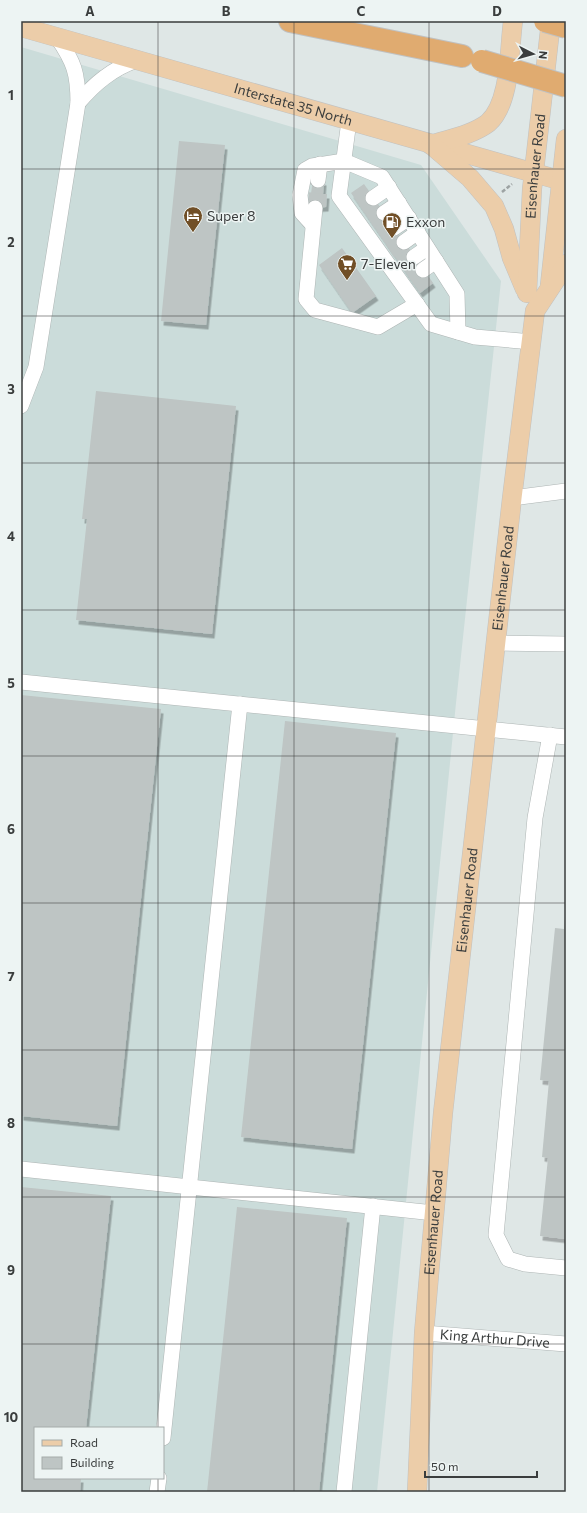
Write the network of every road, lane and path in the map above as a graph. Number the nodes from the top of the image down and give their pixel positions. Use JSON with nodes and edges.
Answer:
{"nodes":[{"id":1,"x":290,"y":21,"type":"edge"},
{"id":2,"x":345,"y":21,"type":"edge"},
{"id":3,"x":513,"y":21,"type":"edge"},
{"id":4,"x":545,"y":21,"type":"edge"},
{"id":5,"x":551,"y":21,"type":"edge"},
{"id":6,"x":21,"y":27,"type":"edge"},
{"id":7,"x":566,"y":27,"type":"edge"},
{"id":8,"x":57,"y":37,"type":"junction"},
{"id":9,"x":472,"y":58,"type":"junction"},
{"id":10,"x":137,"y":60,"type":"junction"},
{"id":11,"x":566,"y":86,"type":"edge"},
{"id":12,"x":78,"y":103,"type":"junction"},
{"id":13,"x":349,"y":121,"type":"junction"},
{"id":14,"x":566,"y":139,"type":"edge"},
{"id":15,"x":431,"y":145,"type":"junction"},
{"id":16,"x":344,"y":161,"type":"junction"},
{"id":17,"x":320,"y":164,"type":"junction"},
{"id":18,"x":534,"y":172,"type":"junction"},
{"id":19,"x":513,"y":179,"type":"dead end"},
{"id":20,"x":318,"y":180,"type":"tunnel mouth"},
{"id":21,"x":564,"y":181,"type":"edge"},
{"id":22,"x":389,"y":187,"type":"junction"},
{"id":23,"x":497,"y":196,"type":"dead end"},
{"id":24,"x":373,"y":198,"type":"tunnel mouth"},
{"id":25,"x":399,"y":203,"type":"junction"},
{"id":26,"x":315,"y":208,"type":"tunnel mouth"},
{"id":27,"x":384,"y":213,"type":"tunnel mouth"},
{"id":28,"x":409,"y":218,"type":"junction"},
{"id":29,"x":312,"y":224,"type":"junction"},
{"id":30,"x":394,"y":228,"type":"tunnel mouth"},
{"id":31,"x":418,"y":232,"type":"junction"},
{"id":32,"x":404,"y":242,"type":"tunnel mouth"},
{"id":33,"x":427,"y":248,"type":"junction"},
{"id":34,"x":414,"y":257,"type":"tunnel mouth"},
{"id":35,"x":436,"y":262,"type":"junction"},
{"id":36,"x":566,"y":264,"type":"edge"},
{"id":37,"x":423,"y":270,"type":"tunnel mouth"},
{"id":38,"x":550,"y":288,"type":"junction"},
{"id":39,"x":527,"y":293,"type":"junction"},
{"id":40,"x":417,"y":304,"type":"junction"},
{"id":41,"x":535,"y":311,"type":"junction"},
{"id":42,"x":458,"y":332,"type":"junction"},
{"id":43,"x":532,"y":342,"type":"junction"},
{"id":44,"x":21,"y":406,"type":"edge"},
{"id":45,"x":566,"y":491,"type":"edge"},
{"id":46,"x":512,"y":498,"type":"junction"},
{"id":47,"x":495,"y":643,"type":"junction"},
{"id":48,"x":566,"y":644,"type":"edge"},
{"id":49,"x":21,"y":682,"type":"edge"},
{"id":50,"x":240,"y":704,"type":"junction"},
{"id":51,"x":485,"y":729,"type":"junction"},
{"id":52,"x":550,"y":735,"type":"junction"},
{"id":53,"x":566,"y":737,"type":"edge"},
{"id":54,"x":21,"y":1168,"type":"edge"},
{"id":55,"x":189,"y":1186,"type":"junction"},
{"id":56,"x":373,"y":1206,"type":"junction"},
{"id":57,"x":434,"y":1212,"type":"junction"},
{"id":58,"x":566,"y":1268,"type":"edge"},
{"id":59,"x":424,"y":1333,"type":"junction"},
{"id":60,"x":566,"y":1344,"type":"edge"},
{"id":61,"x":164,"y":1428,"type":"edge"},
{"id":62,"x":159,"y":1479,"type":"edge"},
{"id":63,"x":157,"y":1492,"type":"edge"},
{"id":64,"x":344,"y":1492,"type":"edge"},
{"id":65,"x":417,"y":1492,"type":"edge"}],
"edges":[{"from":1,"to":9,"type":"highway"},
{"from":2,"to":9,"type":"highway"},
{"from":3,"to":15,"type":"main road"},
{"from":4,"to":7,"type":"highway","bridge":true},
{"from":5,"to":18,"type":"main road","name":"Eisenhauer Road"},
{"from":6,"to":8,"type":"main road","name":"Interstate 35 North"},
{"from":8,"to":10,"type":"main road","name":"Interstate 35 North"},
{"from":8,"to":12,"type":"street"},
{"from":9,"to":11,"type":"highway","bridge":true},
{"from":10,"to":12,"type":"street"},
{"from":10,"to":13,"type":"main road","name":"Interstate 35 North"},
{"from":12,"to":44,"type":"street"},
{"from":13,"to":15,"type":"main road","name":"Interstate 35 North"},
{"from":13,"to":16,"type":"street"},
{"from":14,"to":21,"type":"main road","name":"Eisenhauer Road"},
{"from":15,"to":18,"type":"main road","name":"Interstate 35 North"},
{"from":15,"to":39,"type":"main road"},
{"from":16,"to":17,"type":"street"},
{"from":16,"to":22,"type":"street"},
{"from":16,"to":40,"type":"street"},
{"from":17,"to":20,"type":"street"},
{"from":17,"to":29,"type":"street"},
{"from":18,"to":21,"type":"main road","name":"Interstate 35 North"},
{"from":18,"to":39,"type":"main road","name":"Eisenhauer Road"},
{"from":19,"to":23,"type":"path"},
{"from":21,"to":38,"type":"main road","name":"Eisenhauer Road"},
{"from":22,"to":24,"type":"street"},
{"from":22,"to":25,"type":"street"},
{"from":25,"to":27,"type":"street"},
{"from":25,"to":28,"type":"street"},
{"from":26,"to":29,"type":"street"},
{"from":28,"to":30,"type":"street"},
{"from":28,"to":31,"type":"street"},
{"from":29,"to":40,"type":"street"},
{"from":31,"to":32,"type":"street"},
{"from":31,"to":33,"type":"street"},
{"from":33,"to":34,"type":"street"},
{"from":33,"to":35,"type":"street"},
{"from":35,"to":37,"type":"street"},
{"from":35,"to":42,"type":"street"},
{"from":36,"to":38,"type":"main road"},
{"from":38,"to":41,"type":"main road","name":"Eisenhauer Road"},
{"from":39,"to":41,"type":"main road","name":"Eisenhauer Road"},
{"from":40,"to":42,"type":"street"},
{"from":41,"to":43,"type":"main road","name":"Eisenhauer Road"},
{"from":42,"to":43,"type":"street"},
{"from":43,"to":46,"type":"main road","name":"Eisenhauer Road"},
{"from":45,"to":46,"type":"street"},
{"from":46,"to":47,"type":"main road","name":"Eisenhauer Road"},
{"from":47,"to":48,"type":"street"},
{"from":47,"to":51,"type":"main road","name":"Eisenhauer Road"},
{"from":49,"to":50,"type":"street"},
{"from":50,"to":51,"type":"street"},
{"from":50,"to":55,"type":"street"},
{"from":51,"to":52,"type":"street"},
{"from":51,"to":57,"type":"main road","name":"Eisenhauer Road"},
{"from":52,"to":53,"type":"street"},
{"from":52,"to":58,"type":"street"},
{"from":54,"to":55,"type":"street"},
{"from":55,"to":56,"type":"street"},
{"from":55,"to":61,"type":"street"},
{"from":56,"to":57,"type":"street"},
{"from":56,"to":64,"type":"street"},
{"from":57,"to":59,"type":"main road","name":"Eisenhauer Road"},
{"from":59,"to":60,"type":"street","name":"King Arthur Drive"},
{"from":59,"to":65,"type":"main road","name":"Eisenhauer Road"},
{"from":62,"to":63,"type":"street"}]}
